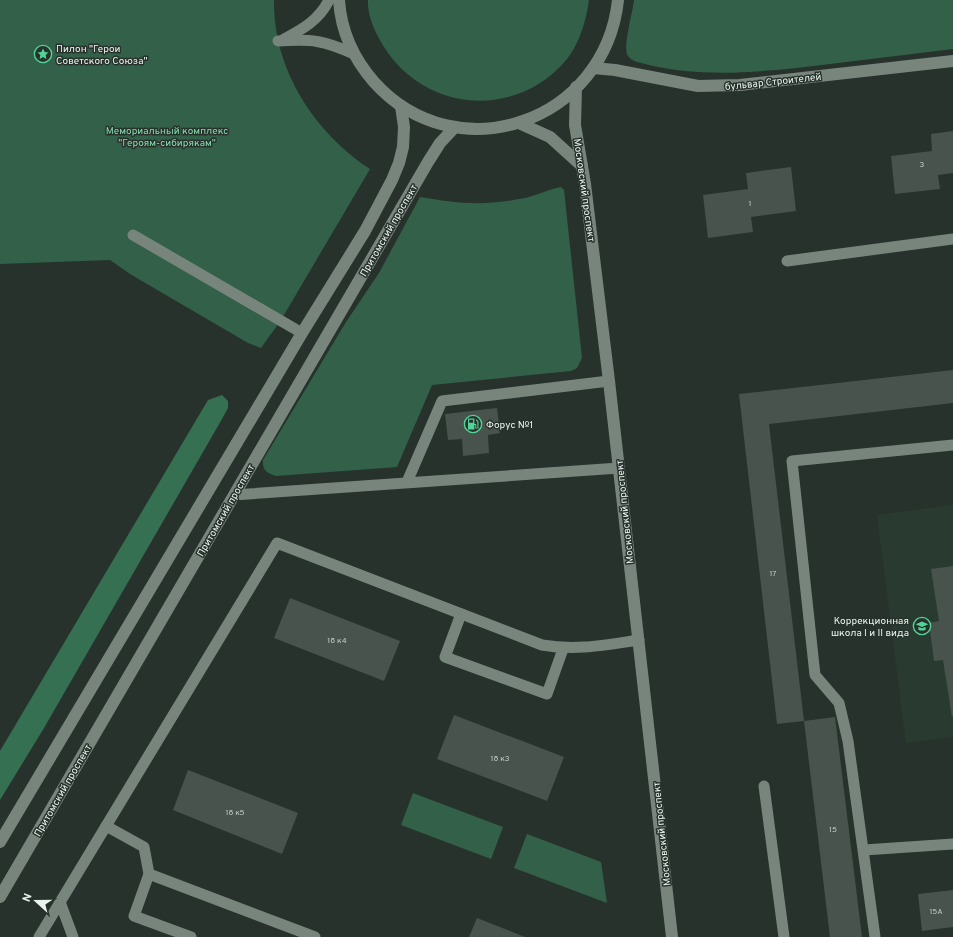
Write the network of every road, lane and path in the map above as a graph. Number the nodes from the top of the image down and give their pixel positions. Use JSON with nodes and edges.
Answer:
{"nodes":[{"id":1,"x":330,"y":0,"type":"edge"},
{"id":2,"x":339,"y":0,"type":"edge"},
{"id":3,"x":618,"y":0,"type":"edge"},
{"id":4,"x":354,"y":54,"type":"junction"},
{"id":5,"x":953,"y":61,"type":"edge"},
{"id":6,"x":593,"y":68,"type":"junction"},
{"id":7,"x":576,"y":87,"type":"junction"},
{"id":8,"x":401,"y":106,"type":"junction"},
{"id":9,"x":519,"y":123,"type":"junction"},
{"id":10,"x":455,"y":127,"type":"junction"},
{"id":11,"x":582,"y":166,"type":"junction"},
{"id":12,"x":133,"y":235,"type":"dead end"},
{"id":13,"x":953,"y":239,"type":"edge"},
{"id":14,"x":787,"y":261,"type":"dead end"},
{"id":15,"x":302,"y":333,"type":"junction"},
{"id":16,"x":609,"y":382,"type":"junction"},
{"id":17,"x":953,"y":445,"type":"edge"},
{"id":18,"x":619,"y":468,"type":"junction"},
{"id":19,"x":407,"y":482,"type":"junction"},
{"id":20,"x":234,"y":495,"type":"junction"},
{"id":21,"x":461,"y":614,"type":"junction"},
{"id":22,"x":639,"y":640,"type":"junction"},
{"id":23,"x":563,"y":649,"type":"junction"},
{"id":24,"x":764,"y":786,"type":"dead end"},
{"id":25,"x":106,"y":826,"type":"junction"},
{"id":26,"x":0,"y":842,"type":"edge"},
{"id":27,"x":953,"y":844,"type":"edge"},
{"id":28,"x":864,"y":850,"type":"junction"},
{"id":29,"x":149,"y":874,"type":"junction"},
{"id":30,"x":0,"y":897,"type":"edge"},
{"id":31,"x":60,"y":902,"type":"junction"},
{"id":32,"x":39,"y":937,"type":"edge"},
{"id":33,"x":73,"y":937,"type":"edge"},
{"id":34,"x":191,"y":937,"type":"edge"},
{"id":35,"x":314,"y":937,"type":"edge"},
{"id":36,"x":672,"y":937,"type":"edge"},
{"id":37,"x":784,"y":937,"type":"edge"},
{"id":38,"x":875,"y":937,"type":"edge"}],
"edges":[{"from":1,"to":4,"type":"lane"},
{"from":2,"to":4,"type":"main road"},
{"from":3,"to":6,"type":"main road"},
{"from":4,"to":8,"type":"main road"},
{"from":5,"to":6,"type":"main road","name":"бульвар Строителей"},
{"from":6,"to":7,"type":"main road"},
{"from":7,"to":9,"type":"main road"},
{"from":7,"to":11,"type":"main road","name":"Московский проспект"},
{"from":8,"to":10,"type":"main road"},
{"from":8,"to":15,"type":"main road","name":"Притомский проспект"},
{"from":9,"to":10,"type":"main road"},
{"from":9,"to":11,"type":"main road"},
{"from":10,"to":20,"type":"main road","name":"Притомский проспект"},
{"from":11,"to":16,"type":"main road","name":"Московский проспект"},
{"from":12,"to":15,"type":"lane"},
{"from":13,"to":14,"type":"lane"},
{"from":15,"to":26,"type":"main road","name":"Притомский проспект"},
{"from":16,"to":18,"type":"main road","name":"Московский проспект"},
{"from":16,"to":19,"type":"lane"},
{"from":17,"to":28,"type":"lane"},
{"from":18,"to":19,"type":"lane"},
{"from":18,"to":22,"type":"main road","name":"Московский проспект"},
{"from":19,"to":20,"type":"lane"},
{"from":20,"to":30,"type":"main road","name":"Притомский проспект"},
{"from":21,"to":23,"type":"lane"},
{"from":21,"to":23,"type":"lane"},
{"from":21,"to":25,"type":"lane"},
{"from":22,"to":23,"type":"lane"},
{"from":22,"to":36,"type":"main road","name":"Московский проспект"},
{"from":24,"to":37,"type":"lane"},
{"from":25,"to":29,"type":"lane"},
{"from":25,"to":31,"type":"lane"},
{"from":27,"to":28,"type":"lane"},
{"from":28,"to":38,"type":"lane"},
{"from":29,"to":34,"type":"lane"},
{"from":29,"to":35,"type":"lane"},
{"from":31,"to":32,"type":"lane"},
{"from":31,"to":33,"type":"lane"}]}
